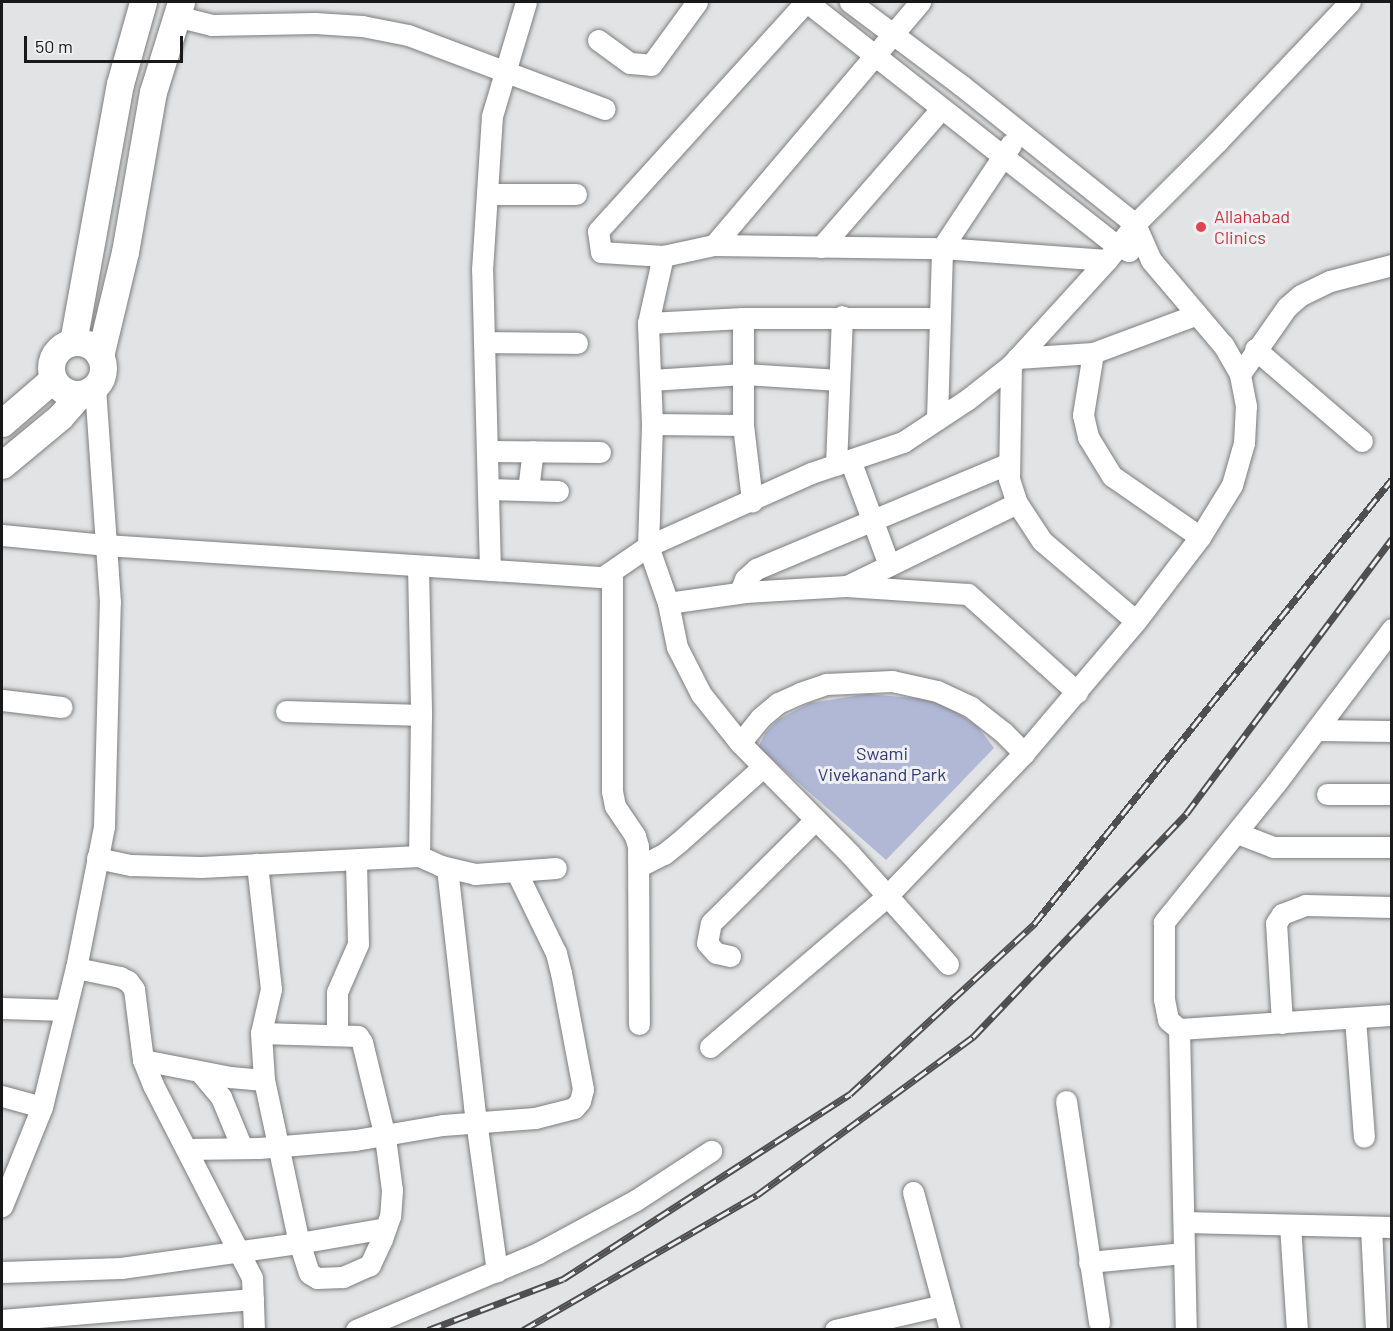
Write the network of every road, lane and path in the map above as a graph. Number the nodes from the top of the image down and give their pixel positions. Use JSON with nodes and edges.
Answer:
{"nodes":[{"id":1,"x":526,"y":2,"type":"edge"},
{"id":2,"x":697,"y":2,"type":"edge"},
{"id":3,"x":806,"y":2,"type":"edge"},
{"id":4,"x":850,"y":2,"type":"edge"},
{"id":5,"x":920,"y":2,"type":"edge"},
{"id":6,"x":1350,"y":2,"type":"edge"},
{"id":7,"x":140,"y":3,"type":"edge"},
{"id":8,"x":178,"y":9,"type":"edge"},
{"id":9,"x":890,"y":34,"type":"junction"},
{"id":10,"x":598,"y":40,"type":"dead end"},
{"id":11,"x":876,"y":54,"type":"junction"},
{"id":12,"x":505,"y":72,"type":"junction"},
{"id":13,"x":942,"y":108,"type":"junction"},
{"id":14,"x":605,"y":109,"type":"dead end"},
{"id":15,"x":1018,"y":133,"type":"junction"},
{"id":16,"x":1002,"y":155,"type":"junction"},
{"id":17,"x":102,"y":185,"type":"junction"},
{"id":18,"x":135,"y":190,"type":"junction"},
{"id":19,"x":487,"y":194,"type":"junction"},
{"id":20,"x":576,"y":194,"type":"dead end"},
{"id":21,"x":1135,"y":224,"type":"junction"},
{"id":22,"x":714,"y":244,"type":"junction"},
{"id":23,"x":821,"y":247,"type":"junction"},
{"id":24,"x":942,"y":248,"type":"junction"},
{"id":25,"x":1112,"y":253,"type":"junction"},
{"id":26,"x":663,"y":256,"type":"junction"},
{"id":27,"x":1151,"y":260,"type":"junction"},
{"id":28,"x":1392,"y":265,"type":"edge"},
{"id":29,"x":1195,"y":315,"type":"junction"},
{"id":30,"x":842,"y":316,"type":"junction"},
{"id":31,"x":743,"y":318,"type":"junction"},
{"id":32,"x":939,"y":318,"type":"junction"},
{"id":33,"x":648,"y":323,"type":"junction"},
{"id":34,"x":73,"y":342,"type":"junction"},
{"id":35,"x":484,"y":342,"type":"junction"},
{"id":36,"x":577,"y":343,"type":"dead end"},
{"id":37,"x":1255,"y":349,"type":"junction"},
{"id":38,"x":1093,"y":353,"type":"junction"},
{"id":39,"x":100,"y":356,"type":"junction"},
{"id":40,"x":1014,"y":362,"type":"junction"},
{"id":41,"x":744,"y":374,"type":"junction"},
{"id":42,"x":1240,"y":374,"type":"junction"},
{"id":43,"x":53,"y":379,"type":"junction"},
{"id":44,"x":651,"y":380,"type":"junction"},
{"id":45,"x":840,"y":380,"type":"junction"},
{"id":46,"x":88,"y":390,"type":"junction"},
{"id":47,"x":937,"y":419,"type":"junction"},
{"id":48,"x":2,"y":423,"type":"edge"},
{"id":49,"x":652,"y":424,"type":"junction"},
{"id":50,"x":743,"y":425,"type":"junction"},
{"id":51,"x":1362,"y":441,"type":"dead end"},
{"id":52,"x":487,"y":451,"type":"junction"},
{"id":53,"x":534,"y":451,"type":"junction"},
{"id":54,"x":600,"y":452,"type":"dead end"},
{"id":55,"x":843,"y":462,"type":"junction"},
{"id":56,"x":1009,"y":463,"type":"junction"},
{"id":57,"x":2,"y":465,"type":"edge"},
{"id":58,"x":488,"y":489,"type":"junction"},
{"id":59,"x":528,"y":490,"type":"junction"},
{"id":60,"x":558,"y":491,"type":"dead end"},
{"id":61,"x":752,"y":501,"type":"junction"},
{"id":62,"x":1017,"y":503,"type":"junction"},
{"id":63,"x":873,"y":521,"type":"junction"},
{"id":64,"x":2,"y":535,"type":"edge"},
{"id":65,"x":1200,"y":537,"type":"junction"},
{"id":66,"x":105,"y":544,"type":"junction"},
{"id":67,"x":648,"y":546,"type":"junction"},
{"id":68,"x":889,"y":565,"type":"junction"},
{"id":69,"x":418,"y":566,"type":"junction"},
{"id":70,"x":490,"y":570,"type":"junction"},
{"id":71,"x":612,"y":572,"type":"junction"},
{"id":72,"x":846,"y":586,"type":"junction"},
{"id":73,"x":740,"y":592,"type":"junction"},
{"id":74,"x":668,"y":603,"type":"junction"},
{"id":75,"x":1136,"y":621,"type":"junction"},
{"id":76,"x":1392,"y":629,"type":"edge"},
{"id":77,"x":1077,"y":692,"type":"junction"},
{"id":78,"x":2,"y":700,"type":"edge"},
{"id":79,"x":62,"y":707,"type":"dead end"},
{"id":80,"x":286,"y":711,"type":"dead end"},
{"id":81,"x":421,"y":716,"type":"junction"},
{"id":82,"x":1316,"y":730,"type":"junction"},
{"id":83,"x":1392,"y":731,"type":"edge"},
{"id":84,"x":740,"y":743,"type":"junction"},
{"id":85,"x":1024,"y":753,"type":"junction"},
{"id":86,"x":763,"y":767,"type":"junction"},
{"id":87,"x":1326,"y":794,"type":"dead end"},
{"id":88,"x":1392,"y":794,"type":"edge"},
{"id":89,"x":815,"y":820,"type":"junction"},
{"id":90,"x":1237,"y":833,"type":"junction"},
{"id":91,"x":1392,"y":847,"type":"edge"},
{"id":92,"x":419,"y":856,"type":"junction"},
{"id":93,"x":98,"y":858,"type":"junction"},
{"id":94,"x":356,"y":860,"type":"junction"},
{"id":95,"x":257,"y":864,"type":"junction"},
{"id":96,"x":640,"y":866,"type":"junction"},
{"id":97,"x":556,"y":867,"type":"dead end"},
{"id":98,"x":447,"y":868,"type":"junction"},
{"id":99,"x":516,"y":871,"type":"junction"},
{"id":100,"x":886,"y":897,"type":"junction"},
{"id":101,"x":1392,"y":907,"type":"edge"},
{"id":102,"x":730,"y":956,"type":"dead end"},
{"id":103,"x":948,"y":964,"type":"dead end"},
{"id":104,"x":76,"y":968,"type":"junction"},
{"id":105,"x":2,"y":1008,"type":"edge"},
{"id":106,"x":65,"y":1010,"type":"junction"},
{"id":107,"x":1392,"y":1015,"type":"edge"},
{"id":108,"x":1355,"y":1017,"type":"junction"},
{"id":109,"x":1282,"y":1023,"type":"junction"},
{"id":110,"x":639,"y":1024,"type":"dead end"},
{"id":111,"x":1179,"y":1029,"type":"junction"},
{"id":112,"x":261,"y":1033,"type":"junction"},
{"id":113,"x":337,"y":1033,"type":"junction"},
{"id":114,"x":710,"y":1047,"type":"dead end"},
{"id":115,"x":143,"y":1060,"type":"junction"},
{"id":116,"x":200,"y":1072,"type":"junction"},
{"id":117,"x":264,"y":1080,"type":"junction"},
{"id":118,"x":2,"y":1096,"type":"edge"},
{"id":119,"x":1066,"y":1101,"type":"dead end"},
{"id":120,"x":42,"y":1107,"type":"junction"},
{"id":121,"x":476,"y":1122,"type":"junction"},
{"id":122,"x":385,"y":1137,"type":"junction"},
{"id":123,"x":1364,"y":1137,"type":"dead end"},
{"id":124,"x":280,"y":1147,"type":"junction"},
{"id":125,"x":242,"y":1148,"type":"junction"},
{"id":126,"x":187,"y":1149,"type":"junction"},
{"id":127,"x":711,"y":1151,"type":"dead end"},
{"id":128,"x":7,"y":1173,"type":"edge"},
{"id":129,"x":913,"y":1192,"type":"dead end"},
{"id":130,"x":2,"y":1206,"type":"edge"},
{"id":131,"x":1184,"y":1222,"type":"junction"},
{"id":132,"x":1290,"y":1225,"type":"junction"},
{"id":133,"x":1381,"y":1227,"type":"edge"},
{"id":134,"x":386,"y":1228,"type":"junction"},
{"id":135,"x":299,"y":1243,"type":"junction"},
{"id":136,"x":238,"y":1250,"type":"junction"},
{"id":137,"x":1184,"y":1253,"type":"junction"},
{"id":138,"x":1089,"y":1262,"type":"junction"},
{"id":139,"x":497,"y":1271,"type":"junction"},
{"id":140,"x":2,"y":1272,"type":"edge"},
{"id":141,"x":253,"y":1299,"type":"junction"},
{"id":142,"x":943,"y":1305,"type":"junction"},
{"id":143,"x":2,"y":1320,"type":"edge"},
{"id":144,"x":1099,"y":1323,"type":"dead end"},
{"id":145,"x":254,"y":1329,"type":"edge"},
{"id":146,"x":356,"y":1329,"type":"edge"},
{"id":147,"x":835,"y":1329,"type":"edge"},
{"id":148,"x":950,"y":1329,"type":"edge"},
{"id":149,"x":1186,"y":1329,"type":"edge"},
{"id":150,"x":1297,"y":1329,"type":"edge"},
{"id":151,"x":1376,"y":1329,"type":"edge"}],
"edges":[{"from":1,"to":12,"type":"street"},
{"from":2,"to":10,"type":"street"},
{"from":3,"to":11,"type":"street"},
{"from":3,"to":26,"type":"street"},
{"from":4,"to":9,"type":"street"},
{"from":5,"to":9,"type":"street"},
{"from":6,"to":21,"type":"street"},
{"from":7,"to":17,"type":"main road"},
{"from":8,"to":12,"type":"street"},
{"from":8,"to":18,"type":"main road"},
{"from":9,"to":11,"type":"street"},
{"from":9,"to":15,"type":"street"},
{"from":11,"to":13,"type":"street"},
{"from":11,"to":22,"type":"street"},
{"from":12,"to":14,"type":"street"},
{"from":12,"to":19,"type":"street"},
{"from":13,"to":16,"type":"street"},
{"from":13,"to":23,"type":"street"},
{"from":15,"to":16,"type":"street"},
{"from":15,"to":21,"type":"street"},
{"from":16,"to":24,"type":"street"},
{"from":16,"to":25,"type":"street"},
{"from":17,"to":18,"type":"main road"},
{"from":17,"to":34,"type":"main road"},
{"from":18,"to":39,"type":"main road"},
{"from":19,"to":20,"type":"street"},
{"from":19,"to":35,"type":"street"},
{"from":21,"to":25,"type":"street"},
{"from":21,"to":27,"type":"street"},
{"from":22,"to":23,"type":"street"},
{"from":22,"to":26,"type":"street"},
{"from":23,"to":24,"type":"street"},
{"from":24,"to":25,"type":"street"},
{"from":24,"to":32,"type":"street"},
{"from":25,"to":27,"type":"street"},
{"from":25,"to":40,"type":"street"},
{"from":26,"to":33,"type":"street"},
{"from":27,"to":29,"type":"street"},
{"from":28,"to":37,"type":"street"},
{"from":29,"to":38,"type":"street"},
{"from":29,"to":42,"type":"street"},
{"from":30,"to":31,"type":"street"},
{"from":30,"to":32,"type":"street"},
{"from":30,"to":45,"type":"street"},
{"from":31,"to":33,"type":"street"},
{"from":31,"to":41,"type":"street"},
{"from":32,"to":47,"type":"street"},
{"from":33,"to":44,"type":"street"},
{"from":34,"to":39,"type":"main road"},
{"from":34,"to":43,"type":"main road"},
{"from":35,"to":36,"type":"street"},
{"from":35,"to":52,"type":"street"},
{"from":37,"to":42,"type":"street"},
{"from":37,"to":51,"type":"street"},
{"from":38,"to":40,"type":"street"},
{"from":38,"to":65,"type":"street"},
{"from":39,"to":46,"type":"main road"},
{"from":40,"to":47,"type":"street"},
{"from":40,"to":56,"type":"street"},
{"from":41,"to":44,"type":"street"},
{"from":41,"to":45,"type":"street"},
{"from":41,"to":50,"type":"street"},
{"from":42,"to":65,"type":"street"},
{"from":43,"to":46,"type":"main road"},
{"from":43,"to":48,"type":"main road"},
{"from":44,"to":49,"type":"street"},
{"from":45,"to":55,"type":"street"},
{"from":46,"to":57,"type":"main road"},
{"from":46,"to":66,"type":"street"},
{"from":47,"to":55,"type":"street"},
{"from":49,"to":50,"type":"street"},
{"from":49,"to":67,"type":"street"},
{"from":50,"to":61,"type":"street"},
{"from":52,"to":53,"type":"street"},
{"from":52,"to":58,"type":"street"},
{"from":53,"to":54,"type":"street"},
{"from":53,"to":59,"type":"street"},
{"from":55,"to":61,"type":"street"},
{"from":55,"to":63,"type":"street"},
{"from":56,"to":62,"type":"street"},
{"from":56,"to":63,"type":"street"},
{"from":58,"to":59,"type":"street"},
{"from":58,"to":70,"type":"street"},
{"from":59,"to":60,"type":"street"},
{"from":61,"to":67,"type":"street"},
{"from":62,"to":68,"type":"street"},
{"from":62,"to":75,"type":"street"},
{"from":63,"to":68,"type":"street"},
{"from":63,"to":73,"type":"street"},
{"from":64,"to":66,"type":"street"},
{"from":65,"to":75,"type":"street"},
{"from":66,"to":69,"type":"street"},
{"from":66,"to":93,"type":"street"},
{"from":67,"to":71,"type":"street"},
{"from":67,"to":74,"type":"street"},
{"from":68,"to":72,"type":"street"},
{"from":69,"to":70,"type":"street"},
{"from":69,"to":81,"type":"street"},
{"from":70,"to":71,"type":"street"},
{"from":71,"to":96,"type":"street"},
{"from":72,"to":73,"type":"street"},
{"from":72,"to":77,"type":"street"},
{"from":73,"to":74,"type":"street"},
{"from":74,"to":84,"type":"street"},
{"from":75,"to":77,"type":"street"},
{"from":76,"to":82,"type":"street"},
{"from":77,"to":85,"type":"street"},
{"from":78,"to":79,"type":"street"},
{"from":80,"to":81,"type":"street"},
{"from":81,"to":92,"type":"street"},
{"from":82,"to":83,"type":"street"},
{"from":82,"to":90,"type":"street"},
{"from":84,"to":85,"type":"street"},
{"from":84,"to":86,"type":"street"},
{"from":85,"to":100,"type":"street"},
{"from":86,"to":89,"type":"street"},
{"from":86,"to":96,"type":"street"},
{"from":87,"to":88,"type":"street"},
{"from":89,"to":100,"type":"street"},
{"from":89,"to":102,"type":"street"},
{"from":90,"to":91,"type":"street"},
{"from":90,"to":111,"type":"street"},
{"from":92,"to":94,"type":"street"},
{"from":92,"to":98,"type":"street"},
{"from":93,"to":95,"type":"street"},
{"from":93,"to":104,"type":"street"},
{"from":94,"to":95,"type":"street"},
{"from":94,"to":113,"type":"street"},
{"from":95,"to":112,"type":"street"},
{"from":96,"to":110,"type":"street"},
{"from":97,"to":99,"type":"street"},
{"from":98,"to":99,"type":"street"},
{"from":98,"to":121,"type":"street"},
{"from":99,"to":121,"type":"street"},
{"from":100,"to":103,"type":"street"},
{"from":100,"to":114,"type":"street"},
{"from":101,"to":109,"type":"street"},
{"from":104,"to":106,"type":"street"},
{"from":104,"to":115,"type":"street"},
{"from":105,"to":106,"type":"street"},
{"from":106,"to":120,"type":"street"},
{"from":107,"to":108,"type":"street"},
{"from":108,"to":109,"type":"street"},
{"from":108,"to":123,"type":"street"},
{"from":109,"to":111,"type":"street"},
{"from":111,"to":131,"type":"street"},
{"from":112,"to":113,"type":"street"},
{"from":112,"to":117,"type":"street"},
{"from":113,"to":122,"type":"street"},
{"from":115,"to":116,"type":"street"},
{"from":115,"to":126,"type":"street"},
{"from":116,"to":117,"type":"street"},
{"from":116,"to":125,"type":"street"},
{"from":117,"to":124,"type":"street"},
{"from":118,"to":120,"type":"street"},
{"from":119,"to":138,"type":"street"},
{"from":120,"to":128,"type":"street"},
{"from":121,"to":122,"type":"street"},
{"from":121,"to":139,"type":"street"},
{"from":122,"to":124,"type":"street"},
{"from":122,"to":134,"type":"street"},
{"from":124,"to":125,"type":"street"},
{"from":124,"to":135,"type":"street"},
{"from":125,"to":126,"type":"street"},
{"from":126,"to":136,"type":"street"},
{"from":127,"to":139,"type":"street"},
{"from":128,"to":130,"type":"street"},
{"from":129,"to":142,"type":"street"},
{"from":131,"to":132,"type":"street"},
{"from":131,"to":137,"type":"street"},
{"from":132,"to":133,"type":"street"},
{"from":132,"to":150,"type":"street"},
{"from":133,"to":151,"type":"street"},
{"from":134,"to":135,"type":"street"},
{"from":134,"to":135,"type":"street"},
{"from":135,"to":136,"type":"street"},
{"from":136,"to":140,"type":"street"},
{"from":136,"to":141,"type":"street"},
{"from":137,"to":138,"type":"street"},
{"from":137,"to":149,"type":"street"},
{"from":138,"to":144,"type":"street"},
{"from":139,"to":146,"type":"street"},
{"from":141,"to":143,"type":"street"},
{"from":141,"to":145,"type":"street"},
{"from":142,"to":147,"type":"street"},
{"from":142,"to":148,"type":"street"}]}
